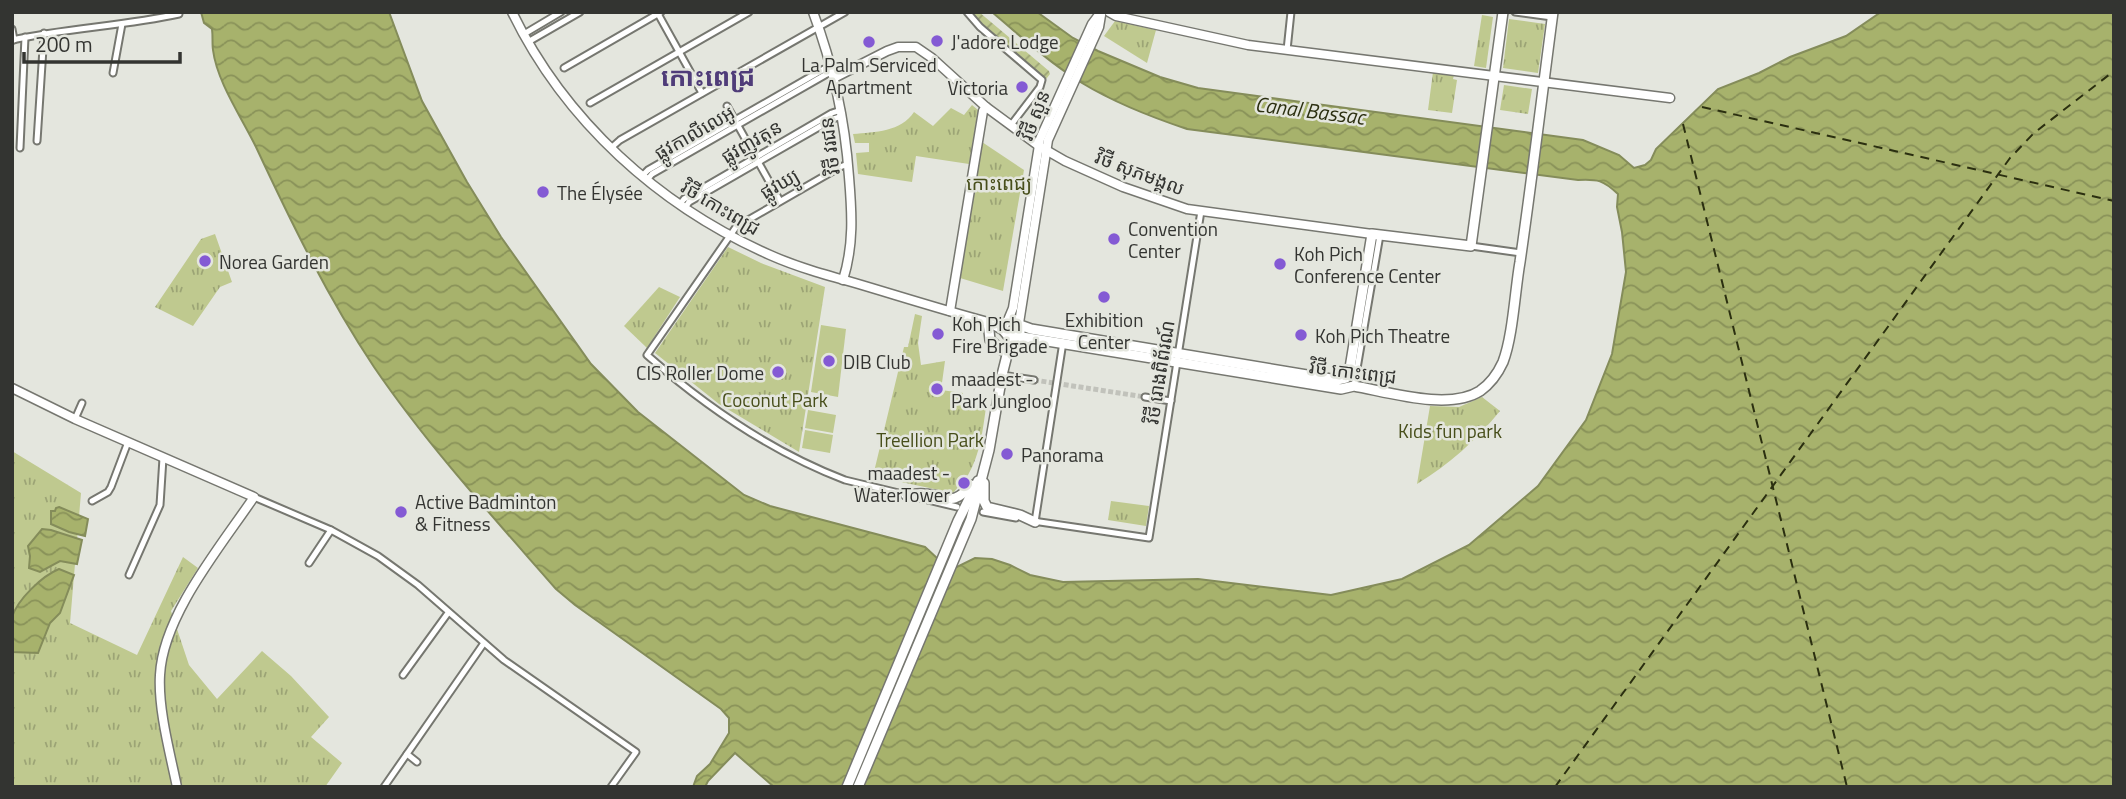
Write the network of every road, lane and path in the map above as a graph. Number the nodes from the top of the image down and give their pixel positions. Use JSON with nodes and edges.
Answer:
{"nodes":[{"id":1,"x":512,"y":12,"type":"edge"},
{"id":2,"x":562,"y":12,"type":"edge"},
{"id":3,"x":580,"y":12,"type":"edge"},
{"id":4,"x":749,"y":12,"type":"edge"},
{"id":5,"x":813,"y":12,"type":"edge"},
{"id":6,"x":845,"y":12,"type":"edge"},
{"id":7,"x":967,"y":12,"type":"edge"},
{"id":8,"x":1101,"y":12,"type":"edge"},
{"id":9,"x":1109,"y":12,"type":"edge"},
{"id":10,"x":1292,"y":12,"type":"edge"},
{"id":11,"x":1503,"y":12,"type":"edge"},
{"id":12,"x":1515,"y":12,"type":"edge"},
{"id":13,"x":658,"y":13,"type":"edge"},
{"id":14,"x":179,"y":14,"type":"edge"},
{"id":15,"x":1553,"y":15,"type":"edge"},
{"id":16,"x":122,"y":24,"type":"junction"},
{"id":17,"x":819,"y":27,"type":"junction"},
{"id":18,"x":12,"y":29,"type":"edge"},
{"id":19,"x":44,"y":33,"type":"junction"},
{"id":20,"x":25,"y":37,"type":"junction"},
{"id":21,"x":526,"y":38,"type":"junction"},
{"id":22,"x":13,"y":40,"type":"edge"},
{"id":23,"x":1287,"y":50,"type":"junction"},
{"id":24,"x":679,"y":52,"type":"junction"},
{"id":25,"x":564,"y":68,"type":"dead end"},
{"id":26,"x":832,"y":72,"type":"junction"},
{"id":27,"x":113,"y":74,"type":"dead end"},
{"id":28,"x":1494,"y":76,"type":"junction"},
{"id":29,"x":1544,"y":82,"type":"junction"},
{"id":30,"x":702,"y":93,"type":"junction"},
{"id":31,"x":1670,"y":98,"type":"dead end"},
{"id":32,"x":590,"y":103,"type":"dead end"},
{"id":33,"x":727,"y":106,"type":"dead end"},
{"id":34,"x":986,"y":107,"type":"junction"},
{"id":35,"x":841,"y":113,"type":"junction"},
{"id":36,"x":736,"y":122,"type":"junction"},
{"id":37,"x":1011,"y":125,"type":"junction"},
{"id":38,"x":37,"y":141,"type":"dead end"},
{"id":39,"x":20,"y":148,"type":"dead end"},
{"id":40,"x":611,"y":148,"type":"junction"},
{"id":41,"x":1043,"y":148,"type":"junction"},
{"id":42,"x":756,"y":159,"type":"junction"},
{"id":43,"x":848,"y":164,"type":"junction"},
{"id":44,"x":645,"y":178,"type":"junction"},
{"id":45,"x":780,"y":201,"type":"junction"},
{"id":46,"x":682,"y":206,"type":"junction"},
{"id":47,"x":1201,"y":211,"type":"junction"},
{"id":48,"x":1376,"y":234,"type":"junction"},
{"id":49,"x":730,"y":235,"type":"junction"},
{"id":50,"x":1471,"y":246,"type":"junction"},
{"id":51,"x":1521,"y":253,"type":"junction"},
{"id":52,"x":843,"y":280,"type":"junction"},
{"id":53,"x":950,"y":311,"type":"junction"},
{"id":54,"x":988,"y":322,"type":"junction"},
{"id":55,"x":1020,"y":324,"type":"junction"},
{"id":56,"x":1005,"y":326,"type":"junction"},
{"id":57,"x":1015,"y":336,"type":"junction"},
{"id":58,"x":1064,"y":339,"type":"junction"},
{"id":59,"x":1003,"y":351,"type":"junction"},
{"id":60,"x":1178,"y":358,"type":"junction"},
{"id":61,"x":1002,"y":374,"type":"junction"},
{"id":62,"x":1346,"y":378,"type":"junction"},
{"id":63,"x":1034,"y":380,"type":"tunnel mouth"},
{"id":64,"x":1354,"y":386,"type":"junction"},
{"id":65,"x":12,"y":388,"type":"edge"},
{"id":66,"x":1145,"y":397,"type":"tunnel mouth"},
{"id":67,"x":1171,"y":401,"type":"junction"},
{"id":68,"x":82,"y":403,"type":"dead end"},
{"id":69,"x":75,"y":419,"type":"junction"},
{"id":70,"x":128,"y":442,"type":"junction"},
{"id":71,"x":163,"y":458,"type":"junction"},
{"id":72,"x":984,"y":471,"type":"junction"},
{"id":73,"x":906,"y":495,"type":"junction"},
{"id":74,"x":254,"y":497,"type":"junction"},
{"id":75,"x":92,"y":501,"type":"dead end"},
{"id":76,"x":957,"y":507,"type":"dead end"},
{"id":77,"x":984,"y":512,"type":"dead end"},
{"id":78,"x":1035,"y":522,"type":"junction"},
{"id":79,"x":331,"y":530,"type":"junction"},
{"id":80,"x":309,"y":563,"type":"dead end"},
{"id":81,"x":129,"y":575,"type":"dead end"},
{"id":82,"x":448,"y":613,"type":"junction"},
{"id":83,"x":484,"y":643,"type":"junction"},
{"id":84,"x":404,"y":675,"type":"dead end"},
{"id":85,"x":407,"y":754,"type":"junction"},
{"id":86,"x":416,"y":762,"type":"dead end"},
{"id":87,"x":177,"y":787,"type":"edge"},
{"id":88,"x":384,"y":787,"type":"edge"},
{"id":89,"x":611,"y":787,"type":"edge"},
{"id":90,"x":847,"y":787,"type":"edge"},
{"id":91,"x":858,"y":787,"type":"edge"}],
"edges":[{"from":1,"to":21,"type":"street","name":"វិថី កោះពេជ្រ"},
{"from":2,"to":21,"type":"street"},
{"from":3,"to":21,"type":"street"},
{"from":4,"to":24,"type":"street"},
{"from":5,"to":17,"type":"street","name":"វិថី វរជន"},
{"from":6,"to":17,"type":"street"},
{"from":7,"to":37,"type":"street"},
{"from":8,"to":41,"type":"street","name":"វិថី សួន"},
{"from":9,"to":23,"type":"street"},
{"from":10,"to":23,"type":"street"},
{"from":11,"to":28,"type":"main road"},
{"from":12,"to":15,"type":"street"},
{"from":13,"to":24,"type":"street"},
{"from":13,"to":25,"type":"street"},
{"from":14,"to":16,"type":"street"},
{"from":15,"to":29,"type":"main road","name":"វិថី កោះពេជ្រ"},
{"from":16,"to":19,"type":"street"},
{"from":16,"to":27,"type":"street"},
{"from":17,"to":26,"type":"street","name":"វិថី វរជន"},
{"from":17,"to":30,"type":"street"},
{"from":18,"to":22,"type":"street"},
{"from":19,"to":20,"type":"street"},
{"from":19,"to":38,"type":"street"},
{"from":20,"to":22,"type":"street"},
{"from":20,"to":39,"type":"street"},
{"from":21,"to":40,"type":"street","name":"វិថី កោះពេជ្រ"},
{"from":23,"to":28,"type":"street"},
{"from":24,"to":30,"type":"street"},
{"from":24,"to":32,"type":"street"},
{"from":26,"to":34,"type":"street","name":"វិថី សុភមង្គល"},
{"from":26,"to":35,"type":"street","name":"វិថី វរជន"},
{"from":26,"to":36,"type":"street","name":"ផ្លូវកាលីលេអូ"},
{"from":28,"to":29,"type":"street"},
{"from":28,"to":50,"type":"main road"},
{"from":29,"to":31,"type":"street"},
{"from":29,"to":51,"type":"main road","name":"វិថី កោះពេជ្រ"},
{"from":30,"to":40,"type":"street"},
{"from":33,"to":36,"type":"street"},
{"from":34,"to":37,"type":"street","name":"វិថី សុភមង្គល"},
{"from":34,"to":53,"type":"street"},
{"from":35,"to":42,"type":"street","name":"ផ្លូវញូវតុន"},
{"from":35,"to":43,"type":"street","name":"វិថី វរជន"},
{"from":36,"to":42,"type":"street"},
{"from":36,"to":44,"type":"street","name":"ផ្លូវកាលីលេអូ"},
{"from":37,"to":41,"type":"street","name":"វិថី សុភមង្គល"},
{"from":40,"to":44,"type":"street","name":"វិថី កោះពេជ្រ"},
{"from":41,"to":47,"type":"street","name":"វិថី សុភមង្គល"},
{"from":41,"to":55,"type":"street","name":"វិថី សួន"},
{"from":41,"to":56,"type":"street","name":"វិថី សួន"},
{"from":42,"to":45,"type":"street"},
{"from":42,"to":46,"type":"street","name":"ផ្លូវញូវតុន"},
{"from":43,"to":45,"type":"street","name":"ផ្លូវឃ្យូ"},
{"from":43,"to":52,"type":"street","name":"វិថី វរជន"},
{"from":44,"to":46,"type":"street","name":"វិថី កោះពេជ្រ"},
{"from":45,"to":49,"type":"street","name":"ផ្លូវឃ្យូ"},
{"from":46,"to":49,"type":"street","name":"វិថី កោះពេជ្រ"},
{"from":47,"to":48,"type":"street","name":"វិថី សុភមង្គល"},
{"from":47,"to":60,"type":"street","name":"វិថី រោងពិព័រណ៍"},
{"from":48,"to":50,"type":"main road","name":"វិថី សុភមង្គល"},
{"from":48,"to":62,"type":"main road"},
{"from":48,"to":64,"type":"street"},
{"from":49,"to":52,"type":"street","name":"វិថី កោះពេជ្រ"},
{"from":49,"to":73,"type":"street","name":"ផ្លូវឃ្យូ"},
{"from":50,"to":51,"type":"street","name":"វិថី សុភមង្គល"},
{"from":51,"to":64,"type":"main road","name":"វិថី កោះពេជ្រ"},
{"from":52,"to":53,"type":"street","name":"វិថី កោះពេជ្រ"},
{"from":53,"to":54,"type":"street","name":"វិថី កោះពេជ្រ"},
{"from":54,"to":56,"type":"street","name":"វិថី កោះពេជ្រ"},
{"from":54,"to":59,"type":"main road"},
{"from":55,"to":56,"type":"main road"},
{"from":55,"to":57,"type":"main road"},
{"from":55,"to":58,"type":"main road","name":"វិថី កោះពេជ្រ"},
{"from":56,"to":57,"type":"main road"},
{"from":56,"to":59,"type":"main road","name":"វិថី សួន"},
{"from":57,"to":58,"type":"main road","name":"វិថី កោះពេជ្រ"},
{"from":57,"to":61,"type":"main road","name":"វិថី សួន"},
{"from":58,"to":60,"type":"main road","name":"វិថី កោះពេជ្រ"},
{"from":58,"to":78,"type":"street"},
{"from":59,"to":61,"type":"main road","name":"វិថី សួន"},
{"from":60,"to":62,"type":"main road","name":"វិថី កោះពេជ្រ"},
{"from":60,"to":64,"type":"main road","name":"វិថី កោះពេជ្រ"},
{"from":60,"to":67,"type":"street","name":"វិថី រោងពិព័រណ៍"},
{"from":61,"to":63,"type":"street"},
{"from":61,"to":72,"type":"main road","name":"វិថី សួន"},
{"from":62,"to":64,"type":"street"},
{"from":65,"to":69,"type":"street"},
{"from":66,"to":67,"type":"street"},
{"from":67,"to":78,"type":"street","name":"វិថី រោងពិព័រណ៍"},
{"from":68,"to":69,"type":"street"},
{"from":69,"to":70,"type":"street"},
{"from":70,"to":71,"type":"street"},
{"from":70,"to":75,"type":"street"},
{"from":71,"to":74,"type":"street"},
{"from":71,"to":81,"type":"street"},
{"from":72,"to":73,"type":"main road"},
{"from":72,"to":78,"type":"main road"},
{"from":72,"to":90,"type":"main road"},
{"from":72,"to":91,"type":"main road"},
{"from":73,"to":76,"type":"street"},
{"from":74,"to":79,"type":"street"},
{"from":74,"to":87,"type":"street"},
{"from":77,"to":78,"type":"street"},
{"from":79,"to":80,"type":"street"},
{"from":79,"to":82,"type":"street"},
{"from":82,"to":83,"type":"street"},
{"from":82,"to":84,"type":"street"},
{"from":83,"to":85,"type":"street"},
{"from":83,"to":89,"type":"street"},
{"from":85,"to":86,"type":"street"},
{"from":85,"to":88,"type":"street"}]}
